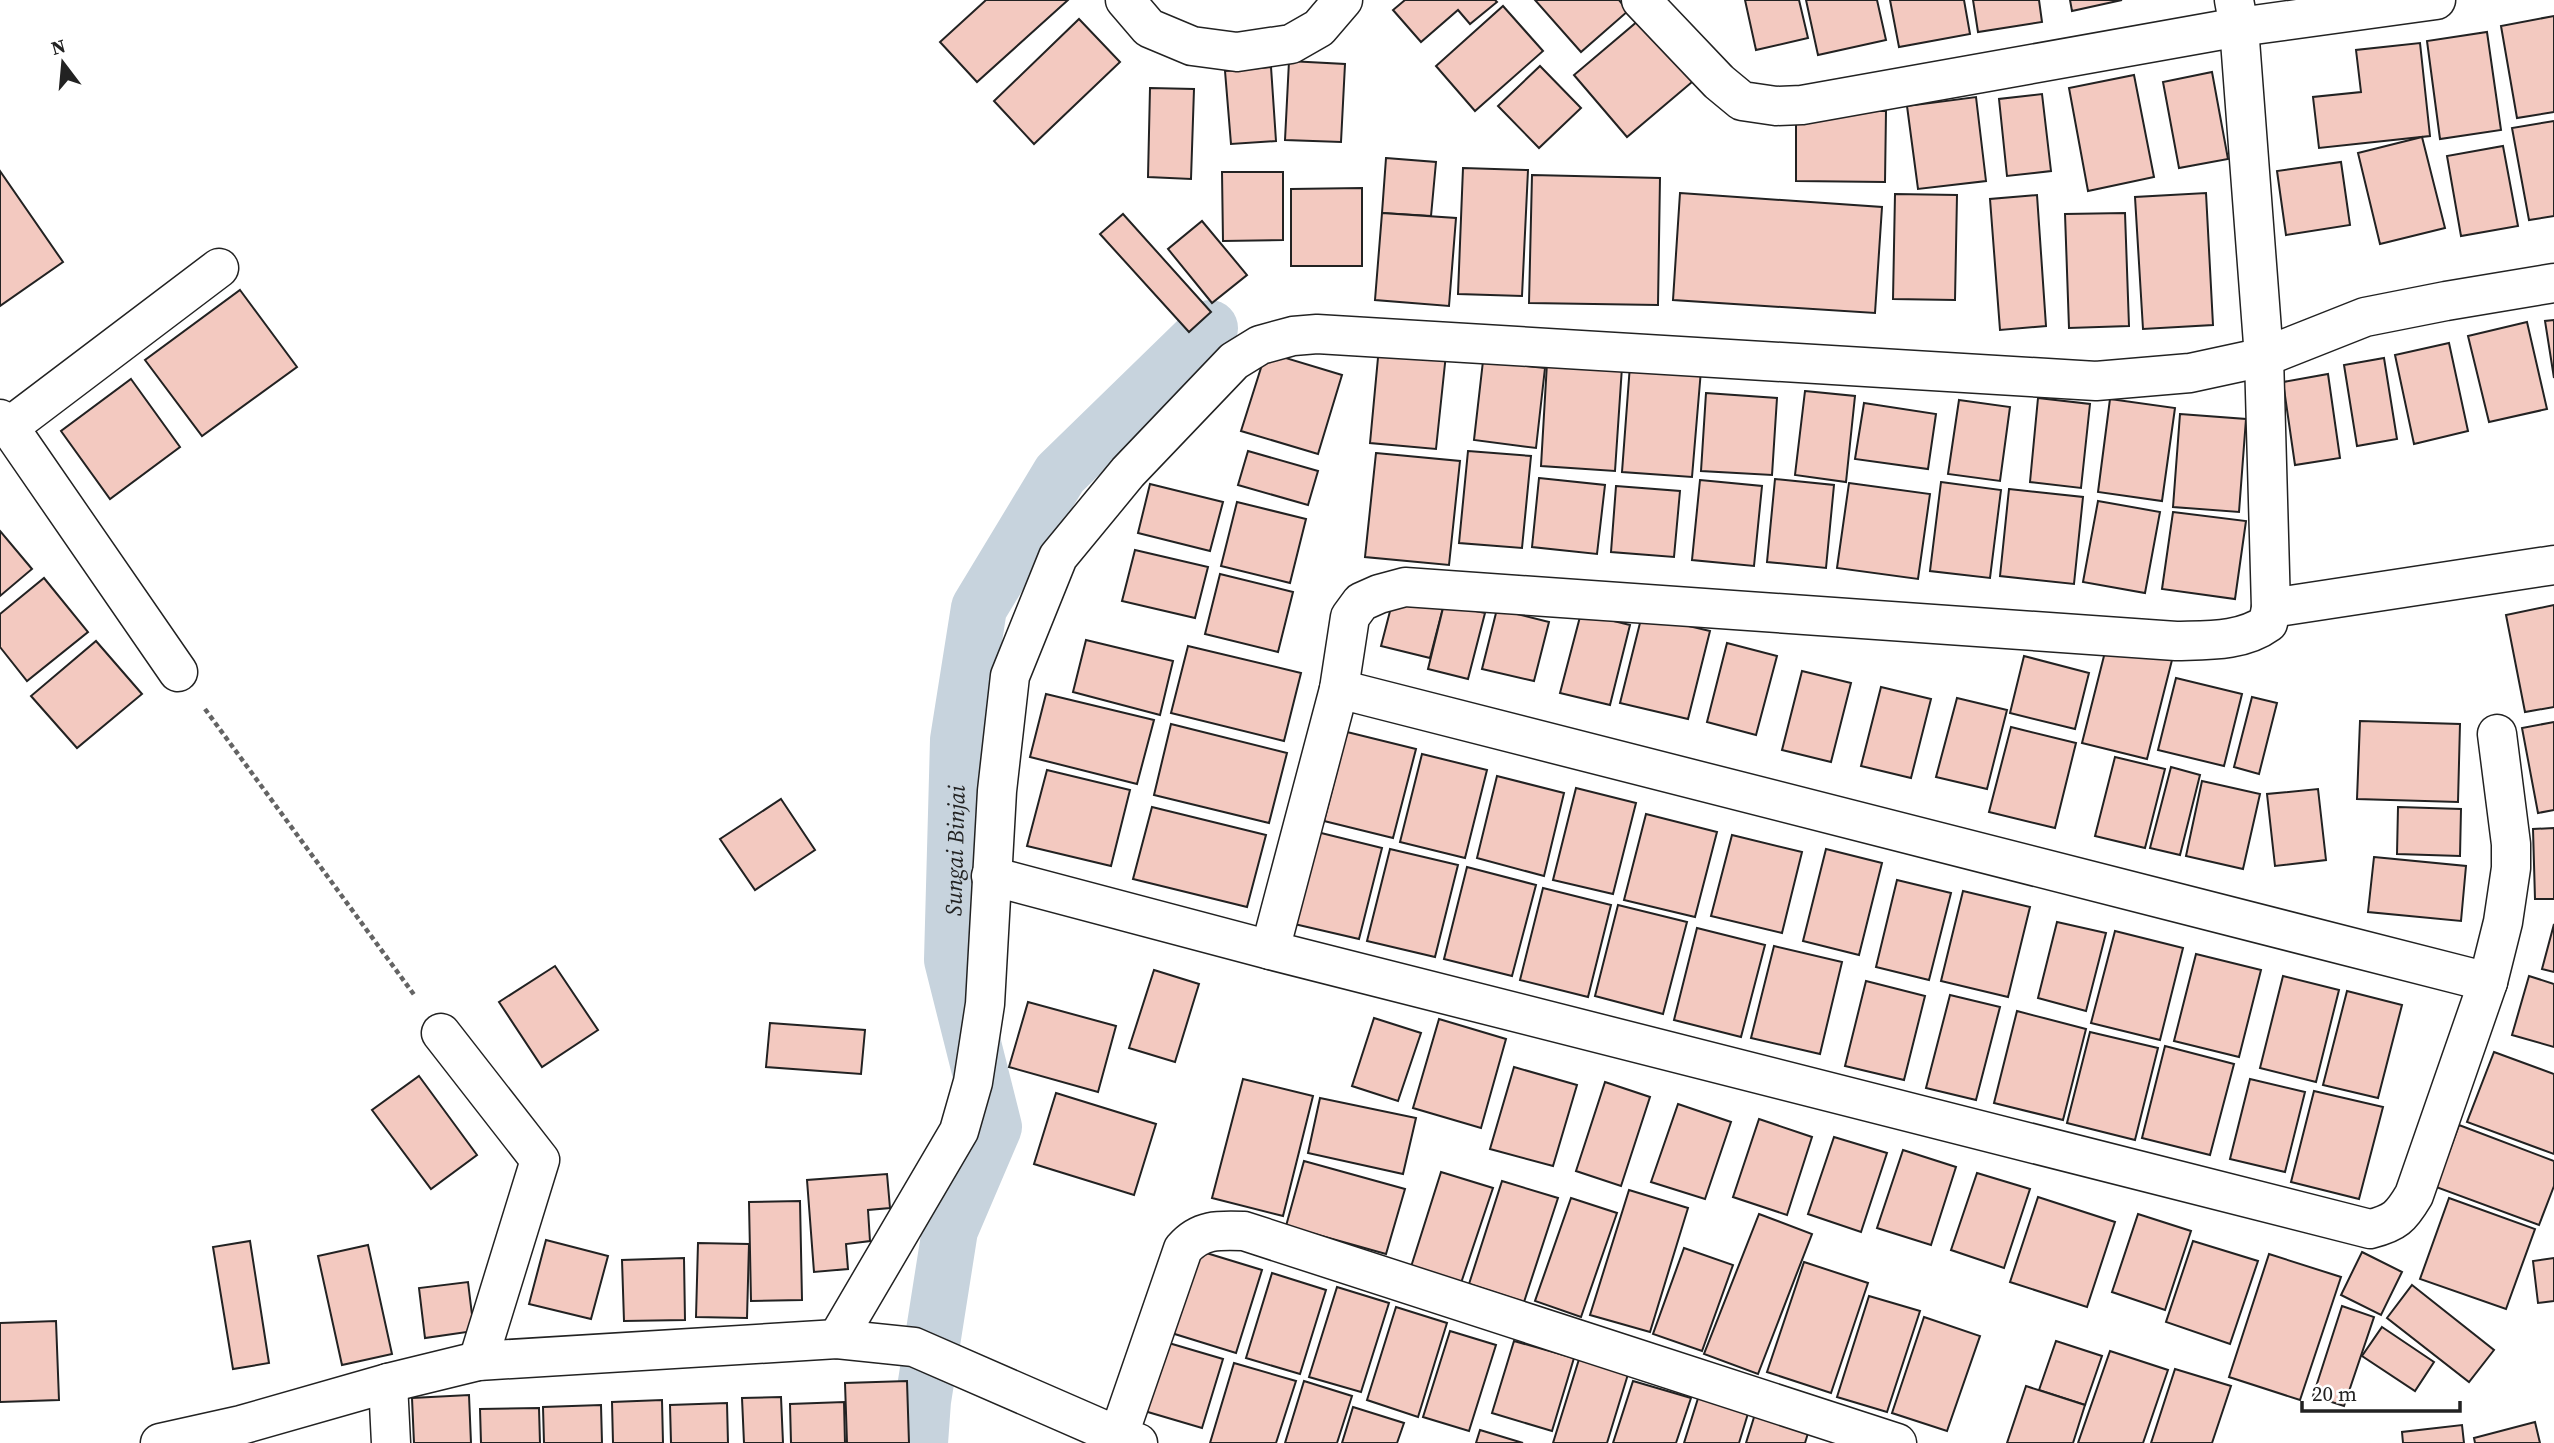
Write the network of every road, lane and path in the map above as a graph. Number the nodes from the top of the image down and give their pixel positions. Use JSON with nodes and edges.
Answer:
{"nodes":[{"id":1,"x":1125,"y":0,"type":"edge"},
{"id":2,"x":1343,"y":0,"type":"edge"},
{"id":3,"x":1641,"y":0,"type":"edge"},
{"id":4,"x":2436,"y":0,"type":"edge"},
{"id":5,"x":2236,"y":14,"type":"edge"},
{"id":6,"x":219,"y":268,"type":"dead end"},
{"id":7,"x":2554,"y":283,"type":"edge"},
{"id":8,"x":2264,"y":357,"type":"junction"},
{"id":9,"x":5,"y":423,"type":"edge"},
{"id":10,"x":2554,"y":565,"type":"edge"},
{"id":11,"x":2272,"y":608,"type":"junction"},
{"id":12,"x":178,"y":672,"type":"joint"},
{"id":13,"x":1339,"y":689,"type":"junction"},
{"id":14,"x":2497,"y":734,"type":"dead end"},
{"id":15,"x":991,"y":876,"type":"junction"},
{"id":16,"x":1270,"y":950,"type":"junction"},
{"id":17,"x":2488,"y":982,"type":"junction"},
{"id":18,"x":441,"y":1032,"type":"joint"},
{"id":19,"x":837,"y":1339,"type":"junction"},
{"id":20,"x":478,"y":1361,"type":"junction"},
{"id":21,"x":388,"y":1383,"type":"junction"},
{"id":22,"x":1124,"y":1441,"type":"edge"},
{"id":23,"x":160,"y":1443,"type":"edge"},
{"id":24,"x":391,"y":1443,"type":"edge"},
{"id":25,"x":1897,"y":1443,"type":"edge"}],
"edges":[{"from":1,"to":2,"type":"street"},
{"from":3,"to":5,"type":"street"},
{"from":4,"to":5,"type":"street"},
{"from":5,"to":8,"type":"street"},
{"from":6,"to":9,"type":"street"},
{"from":7,"to":8,"type":"street"},
{"from":8,"to":11,"type":"street"},
{"from":8,"to":15,"type":"street"},
{"from":9,"to":12,"type":"street"},
{"from":10,"to":11,"type":"street"},
{"from":11,"to":13,"type":"street"},
{"from":12,"to":18,"type":"path"},
{"from":13,"to":16,"type":"street"},
{"from":13,"to":17,"type":"street"},
{"from":14,"to":17,"type":"street"},
{"from":15,"to":16,"type":"street"},
{"from":15,"to":19,"type":"street"},
{"from":16,"to":17,"type":"street"},
{"from":18,"to":20,"type":"street"},
{"from":19,"to":20,"type":"street"},
{"from":19,"to":22,"type":"street"},
{"from":20,"to":21,"type":"street"},
{"from":21,"to":23,"type":"street"},
{"from":21,"to":24,"type":"street"},
{"from":22,"to":25,"type":"street"}]}
